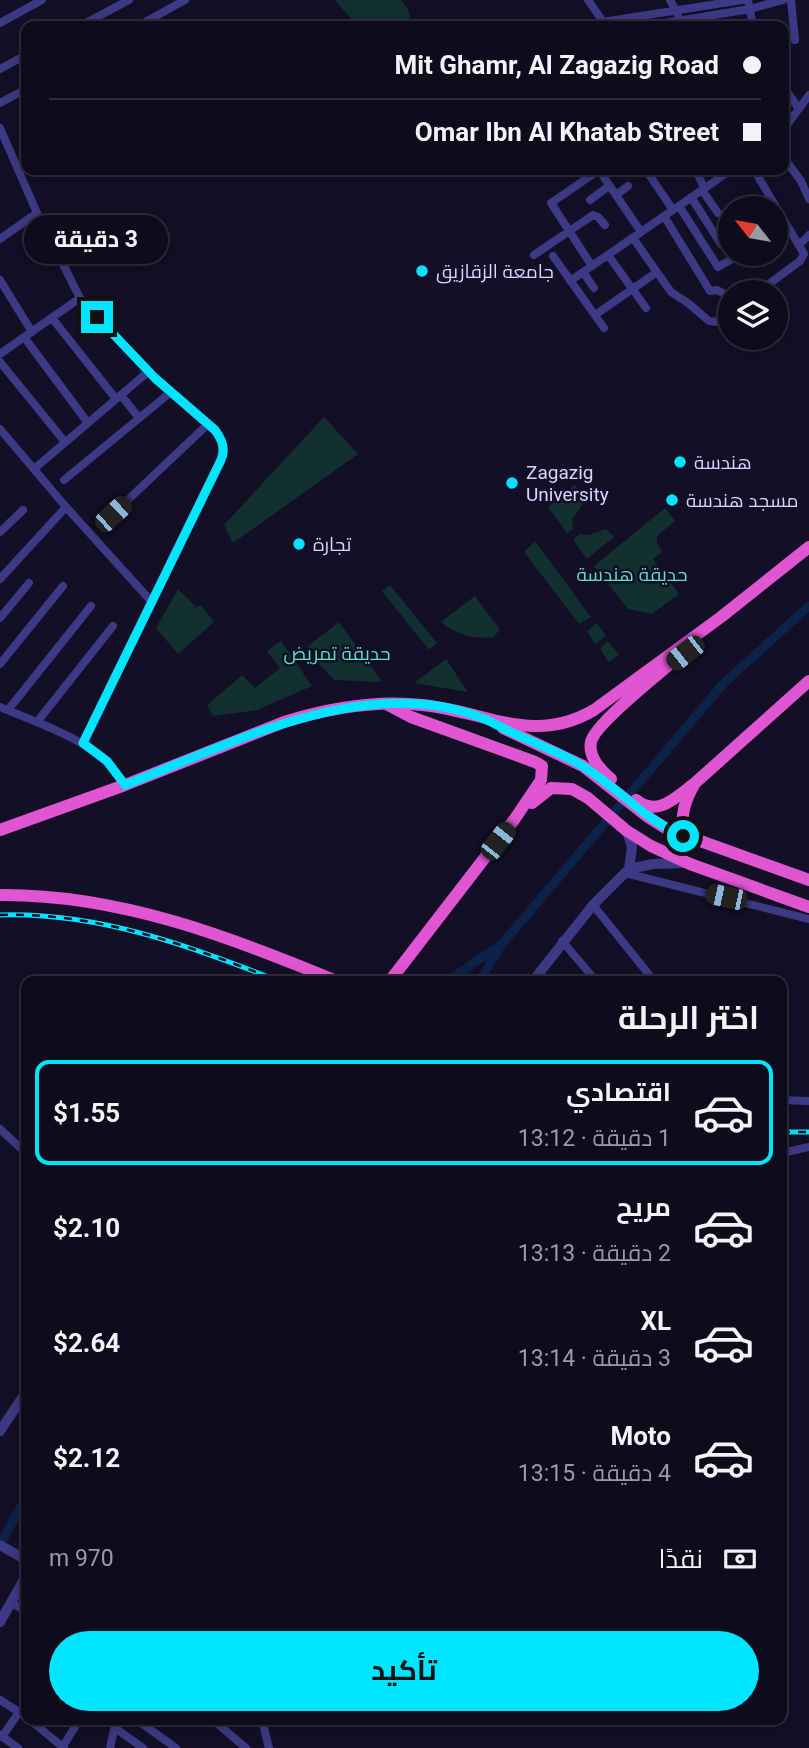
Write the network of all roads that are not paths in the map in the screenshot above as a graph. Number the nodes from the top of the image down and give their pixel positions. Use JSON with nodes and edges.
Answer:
{"nodes":[{"id":1,"x":42,"y":0,"type":"edge"},
{"id":2,"x":129,"y":0,"type":"edge"},
{"id":3,"x":185,"y":0,"type":"edge"},
{"id":4,"x":588,"y":0,"type":"edge"},
{"id":5,"x":670,"y":0,"type":"edge"},
{"id":6,"x":742,"y":0,"type":"edge"},
{"id":7,"x":783,"y":0,"type":"edge"},
{"id":8,"x":791,"y":0,"type":"edge"},
{"id":9,"x":729,"y":1,"type":"edge"},
{"id":10,"x":749,"y":5,"type":"edge"},
{"id":11,"x":676,"y":10,"type":"junction"},
{"id":12,"x":731,"y":12,"type":"junction"},
{"id":13,"x":89,"y":21,"type":"edge"},
{"id":14,"x":147,"y":21,"type":"edge"},
{"id":15,"x":603,"y":21,"type":"edge"},
{"id":16,"x":633,"y":21,"type":"edge"},
{"id":17,"x":684,"y":21,"type":"edge"},
{"id":18,"x":690,"y":21,"type":"edge"},
{"id":19,"x":0,"y":23,"type":"edge"},
{"id":20,"x":795,"y":40,"type":"dead end"},
{"id":21,"x":21,"y":58,"type":"edge"},
{"id":22,"x":0,"y":69,"type":"edge"},
{"id":23,"x":21,"y":92,"type":"edge"},
{"id":24,"x":789,"y":94,"type":"edge"},
{"id":25,"x":809,"y":94,"type":"edge"},
{"id":26,"x":0,"y":103,"type":"edge"},
{"id":27,"x":799,"y":108,"type":"junction"},
{"id":28,"x":789,"y":122,"type":"edge"},
{"id":29,"x":0,"y":128,"type":"edge"},
{"id":30,"x":789,"y":165,"type":"edge"},
{"id":31,"x":592,"y":175,"type":"edge"},
{"id":32,"x":602,"y":175,"type":"edge"},
{"id":33,"x":650,"y":175,"type":"edge"},
{"id":34,"x":698,"y":175,"type":"edge"},
{"id":35,"x":724,"y":175,"type":"edge"},
{"id":36,"x":757,"y":175,"type":"edge"},
{"id":37,"x":609,"y":186,"type":"junction"},
{"id":38,"x":628,"y":186,"type":"dead end"},
{"id":39,"x":703,"y":189,"type":"junction"},
{"id":40,"x":616,"y":195,"type":"junction"},
{"id":41,"x":691,"y":197,"type":"junction"},
{"id":42,"x":809,"y":199,"type":"edge"},
{"id":43,"x":590,"y":200,"type":"dead end"},
{"id":44,"x":676,"y":208,"type":"junction"},
{"id":45,"x":37,"y":213,"type":"junction"},
{"id":46,"x":718,"y":213,"type":"dead end"},
{"id":47,"x":664,"y":216,"type":"junction"},
{"id":48,"x":605,"y":225,"type":"dead end"},
{"id":49,"x":569,"y":232,"type":"junction"},
{"id":50,"x":641,"y":232,"type":"junction"},
{"id":51,"x":809,"y":235,"type":"edge"},
{"id":52,"x":633,"y":238,"type":"junction"},
{"id":53,"x":0,"y":239,"type":"edge"},
{"id":54,"x":718,"y":239,"type":"edge"},
{"id":55,"x":800,"y":244,"type":"junction"},
{"id":56,"x":534,"y":255,"type":"dead end"},
{"id":57,"x":608,"y":255,"type":"junction"},
{"id":58,"x":553,"y":256,"type":"dead end"},
{"id":59,"x":592,"y":266,"type":"junction"},
{"id":60,"x":720,"y":266,"type":"edge"},
{"id":61,"x":583,"y":272,"type":"junction"},
{"id":62,"x":657,"y":272,"type":"junction"},
{"id":63,"x":0,"y":280,"type":"edge"},
{"id":64,"x":774,"y":280,"type":"edge"},
{"id":65,"x":570,"y":281,"type":"junction"},
{"id":66,"x":594,"y":288,"type":"dead end"},
{"id":67,"x":632,"y":289,"type":"junction"},
{"id":68,"x":718,"y":291,"type":"edge"},
{"id":69,"x":80,"y":298,"type":"junction"},
{"id":70,"x":646,"y":308,"type":"dead end"},
{"id":71,"x":595,"y":315,"type":"junction"},
{"id":72,"x":52,"y":318,"type":"junction"},
{"id":73,"x":718,"y":321,"type":"edge"},
{"id":74,"x":604,"y":328,"type":"dead end"},
{"id":75,"x":28,"y":335,"type":"junction"},
{"id":76,"x":0,"y":354,"type":"edge"},
{"id":77,"x":0,"y":362,"type":"edge"},
{"id":78,"x":149,"y":371,"type":"junction"},
{"id":79,"x":171,"y":392,"type":"junction"},
{"id":80,"x":118,"y":397,"type":"junction"},
{"id":81,"x":139,"y":418,"type":"junction"},
{"id":82,"x":88,"y":423,"type":"junction"},
{"id":83,"x":208,"y":424,"type":"junction"},
{"id":84,"x":0,"y":429,"type":"edge"},
{"id":85,"x":65,"y":442,"type":"junction"},
{"id":86,"x":34,"y":469,"type":"junction"},
{"id":87,"x":64,"y":480,"type":"dead end"},
{"id":88,"x":66,"y":507,"type":"junction"},
{"id":89,"x":23,"y":510,"type":"dead end"},
{"id":90,"x":113,"y":514,"type":"dead end"},
{"id":91,"x":0,"y":532,"type":"edge"},
{"id":92,"x":809,"y":547,"type":"edge"},
{"id":93,"x":0,"y":579,"type":"edge"},
{"id":94,"x":29,"y":583,"type":"dead end"},
{"id":95,"x":63,"y":586,"type":"dead end"},
{"id":96,"x":151,"y":601,"type":"junction"},
{"id":97,"x":91,"y":606,"type":"dead end"},
{"id":98,"x":0,"y":618,"type":"edge"},
{"id":99,"x":114,"y":626,"type":"dead end"},
{"id":100,"x":699,"y":633,"type":"junction"},
{"id":101,"x":0,"y":664,"type":"edge"},
{"id":102,"x":809,"y":681,"type":"edge"},
{"id":103,"x":384,"y":703,"type":"junction"},
{"id":104,"x":4,"y":708,"type":"edge"},
{"id":105,"x":478,"y":716,"type":"junction"},
{"id":106,"x":37,"y":722,"type":"junction"},
{"id":107,"x":83,"y":743,"type":"junction"},
{"id":108,"x":605,"y":779,"type":"junction"},
{"id":109,"x":695,"y":783,"type":"junction"},
{"id":110,"x":125,"y":785,"type":"junction"},
{"id":111,"x":643,"y":809,"type":"junction"},
{"id":112,"x":514,"y":820,"type":"junction"},
{"id":113,"x":0,"y":830,"type":"edge"},
{"id":114,"x":627,"y":831,"type":"junction"},
{"id":115,"x":683,"y":836,"type":"junction"},
{"id":116,"x":690,"y":864,"type":"junction"},
{"id":117,"x":627,"y":871,"type":"junction"},
{"id":118,"x":809,"y":880,"type":"edge"},
{"id":119,"x":0,"y":895,"type":"edge"},
{"id":120,"x":593,"y":905,"type":"junction"},
{"id":121,"x":809,"y":907,"type":"edge"},
{"id":122,"x":809,"y":919,"type":"edge"},
{"id":123,"x":562,"y":941,"type":"junction"},
{"id":124,"x":324,"y":976,"type":"edge"},
{"id":125,"x":394,"y":976,"type":"edge"},
{"id":126,"x":536,"y":976,"type":"edge"},
{"id":127,"x":592,"y":976,"type":"edge"},
{"id":128,"x":650,"y":976,"type":"edge"},
{"id":129,"x":787,"y":1100,"type":"edge"},
{"id":130,"x":809,"y":1101,"type":"edge"},
{"id":131,"x":0,"y":1129,"type":"edge"},
{"id":132,"x":809,"y":1147,"type":"edge"},
{"id":133,"x":21,"y":1148,"type":"edge"},
{"id":134,"x":787,"y":1152,"type":"edge"},
{"id":135,"x":21,"y":1400,"type":"edge"},
{"id":136,"x":0,"y":1431,"type":"edge"},
{"id":137,"x":0,"y":1545,"type":"edge"},
{"id":138,"x":21,"y":1557,"type":"edge"},
{"id":139,"x":21,"y":1585,"type":"edge"},
{"id":140,"x":11,"y":1602,"type":"junction"},
{"id":141,"x":21,"y":1609,"type":"edge"},
{"id":142,"x":0,"y":1622,"type":"edge"},
{"id":143,"x":0,"y":1700,"type":"edge"},
{"id":144,"x":21,"y":1713,"type":"edge"},
{"id":145,"x":21,"y":1719,"type":"edge"},
{"id":146,"x":36,"y":1725,"type":"edge"},
{"id":147,"x":76,"y":1725,"type":"edge"},
{"id":148,"x":116,"y":1725,"type":"edge"},
{"id":149,"x":117,"y":1725,"type":"edge"},
{"id":150,"x":143,"y":1725,"type":"edge"},
{"id":151,"x":219,"y":1725,"type":"edge"},
{"id":152,"x":263,"y":1725,"type":"edge"},
{"id":153,"x":1,"y":1736,"type":"edge"},
{"id":154,"x":166,"y":1745,"type":"edge"},
{"id":155,"x":18,"y":1748,"type":"edge"},
{"id":156,"x":63,"y":1748,"type":"edge"},
{"id":157,"x":110,"y":1748,"type":"edge"},
{"id":158,"x":143,"y":1748,"type":"edge"},
{"id":159,"x":176,"y":1748,"type":"edge"},
{"id":160,"x":246,"y":1748,"type":"edge"},
{"id":161,"x":269,"y":1748,"type":"edge"}],
"edges":[{"from":1,"to":19,"type":"street"},
{"from":2,"to":13,"type":"street"},
{"from":3,"to":14,"type":"street"},
{"from":4,"to":15,"type":"street"},
{"from":5,"to":11,"type":"street"},
{"from":6,"to":9,"type":"street"},
{"from":7,"to":10,"type":"street"},
{"from":8,"to":20,"type":"street"},
{"from":9,"to":11,"type":"street"},
{"from":9,"to":12,"type":"street"},
{"from":10,"to":12,"type":"street"},
{"from":11,"to":16,"type":"street"},
{"from":11,"to":17,"type":"street"},
{"from":12,"to":18,"type":"street"},
{"from":21,"to":22,"type":"street"},
{"from":23,"to":26,"type":"street"},
{"from":24,"to":27,"type":"street"},
{"from":25,"to":27,"type":"street"},
{"from":27,"to":28,"type":"street"},
{"from":29,"to":45,"type":"street"},
{"from":30,"to":42,"type":"street"},
{"from":31,"to":49,"type":"street"},
{"from":32,"to":37,"type":"street"},
{"from":33,"to":44,"type":"street"},
{"from":34,"to":39,"type":"street"},
{"from":35,"to":39,"type":"street"},
{"from":36,"to":55,"type":"street"},
{"from":37,"to":40,"type":"street"},
{"from":37,"to":43,"type":"street"},
{"from":38,"to":40,"type":"street"},
{"from":39,"to":41,"type":"street"},
{"from":39,"to":46,"type":"street"},
{"from":40,"to":50,"type":"street"},
{"from":41,"to":44,"type":"street"},
{"from":41,"to":54,"type":"street"},
{"from":44,"to":47,"type":"street"},
{"from":44,"to":60,"type":"street"},
{"from":45,"to":53,"type":"street"},
{"from":45,"to":69,"type":"street"},
{"from":47,"to":50,"type":"street"},
{"from":47,"to":68,"type":"street"},
{"from":48,"to":49,"type":"street"},
{"from":49,"to":56,"type":"street"},
{"from":49,"to":59,"type":"street"},
{"from":50,"to":52,"type":"street"},
{"from":51,"to":55,"type":"street"},
{"from":52,"to":57,"type":"street"},
{"from":52,"to":62,"type":"street"},
{"from":55,"to":64,"type":"street"},
{"from":57,"to":59,"type":"street"},
{"from":57,"to":67,"type":"street"},
{"from":58,"to":65,"type":"street"},
{"from":59,"to":61,"type":"street"},
{"from":61,"to":65,"type":"street"},
{"from":61,"to":66,"type":"street"},
{"from":62,"to":67,"type":"street"},
{"from":62,"to":73,"type":"street"},
{"from":63,"to":75,"type":"street"},
{"from":65,"to":71,"type":"street"},
{"from":67,"to":70,"type":"street"},
{"from":67,"to":71,"type":"street"},
{"from":69,"to":72,"type":"street"},
{"from":69,"to":78,"type":"street"},
{"from":71,"to":74,"type":"street"},
{"from":72,"to":75,"type":"street"},
{"from":72,"to":80,"type":"street"},
{"from":75,"to":76,"type":"street"},
{"from":75,"to":82,"type":"street"},
{"from":77,"to":85,"type":"street"},
{"from":78,"to":79,"type":"street"},
{"from":78,"to":80,"type":"street"},
{"from":79,"to":81,"type":"street"},
{"from":79,"to":83,"type":"street"},
{"from":80,"to":81,"type":"street"},
{"from":80,"to":82,"type":"street"},
{"from":81,"to":87,"type":"street"},
{"from":82,"to":85,"type":"street"},
{"from":83,"to":90,"type":"street"},
{"from":83,"to":96,"type":"street"},
{"from":84,"to":86,"type":"street"},
{"from":85,"to":86,"type":"street"},
{"from":86,"to":88,"type":"street"},
{"from":88,"to":93,"type":"street"},
{"from":88,"to":96,"type":"street"},
{"from":89,"to":91,"type":"street"},
{"from":92,"to":100,"type":"highway"},
{"from":94,"to":98,"type":"street"},
{"from":95,"to":101,"type":"street"},
{"from":96,"to":107,"type":"street"},
{"from":97,"to":104,"type":"street"},
{"from":99,"to":106,"type":"street"},
{"from":100,"to":105,"type":"highway"},
{"from":100,"to":108,"type":"highway"},
{"from":102,"to":109,"type":"highway"},
{"from":103,"to":105,"type":"highway"},
{"from":103,"to":110,"type":"highway"},
{"from":103,"to":112,"type":"highway"},
{"from":104,"to":106,"type":"street"},
{"from":105,"to":108,"type":"highway"},
{"from":106,"to":107,"type":"street"},
{"from":107,"to":110,"type":"street"},
{"from":108,"to":111,"type":"highway"},
{"from":109,"to":111,"type":"highway"},
{"from":109,"to":115,"type":"highway"},
{"from":110,"to":113,"type":"highway"},
{"from":111,"to":115,"type":"highway"},
{"from":112,"to":114,"type":"highway"},
{"from":112,"to":125,"type":"highway"},
{"from":114,"to":116,"type":"highway"},
{"from":114,"to":117,"type":"street"},
{"from":115,"to":118,"type":"highway"},
{"from":116,"to":117,"type":"street"},
{"from":116,"to":121,"type":"highway"},
{"from":117,"to":120,"type":"street"},
{"from":117,"to":122,"type":"street"},
{"from":119,"to":124,"type":"highway"},
{"from":120,"to":123,"type":"street"},
{"from":120,"to":128,"type":"street"},
{"from":123,"to":126,"type":"street"},
{"from":123,"to":127,"type":"street"},
{"from":129,"to":130,"type":"street"},
{"from":131,"to":133,"type":"street"},
{"from":132,"to":134,"type":"street"},
{"from":135,"to":136,"type":"street"},
{"from":137,"to":138,"type":"street"},
{"from":139,"to":140,"type":"street"},
{"from":140,"to":141,"type":"street"},
{"from":140,"to":142,"type":"street"},
{"from":143,"to":144,"type":"street"},
{"from":145,"to":153,"type":"street"},
{"from":146,"to":156,"type":"street"},
{"from":147,"to":156,"type":"street"},
{"from":148,"to":157,"type":"street"},
{"from":149,"to":158,"type":"street"},
{"from":150,"to":154,"type":"street"},
{"from":151,"to":160,"type":"street"},
{"from":152,"to":161,"type":"street"},
{"from":153,"to":155,"type":"street"},
{"from":154,"to":159,"type":"street"}]}
